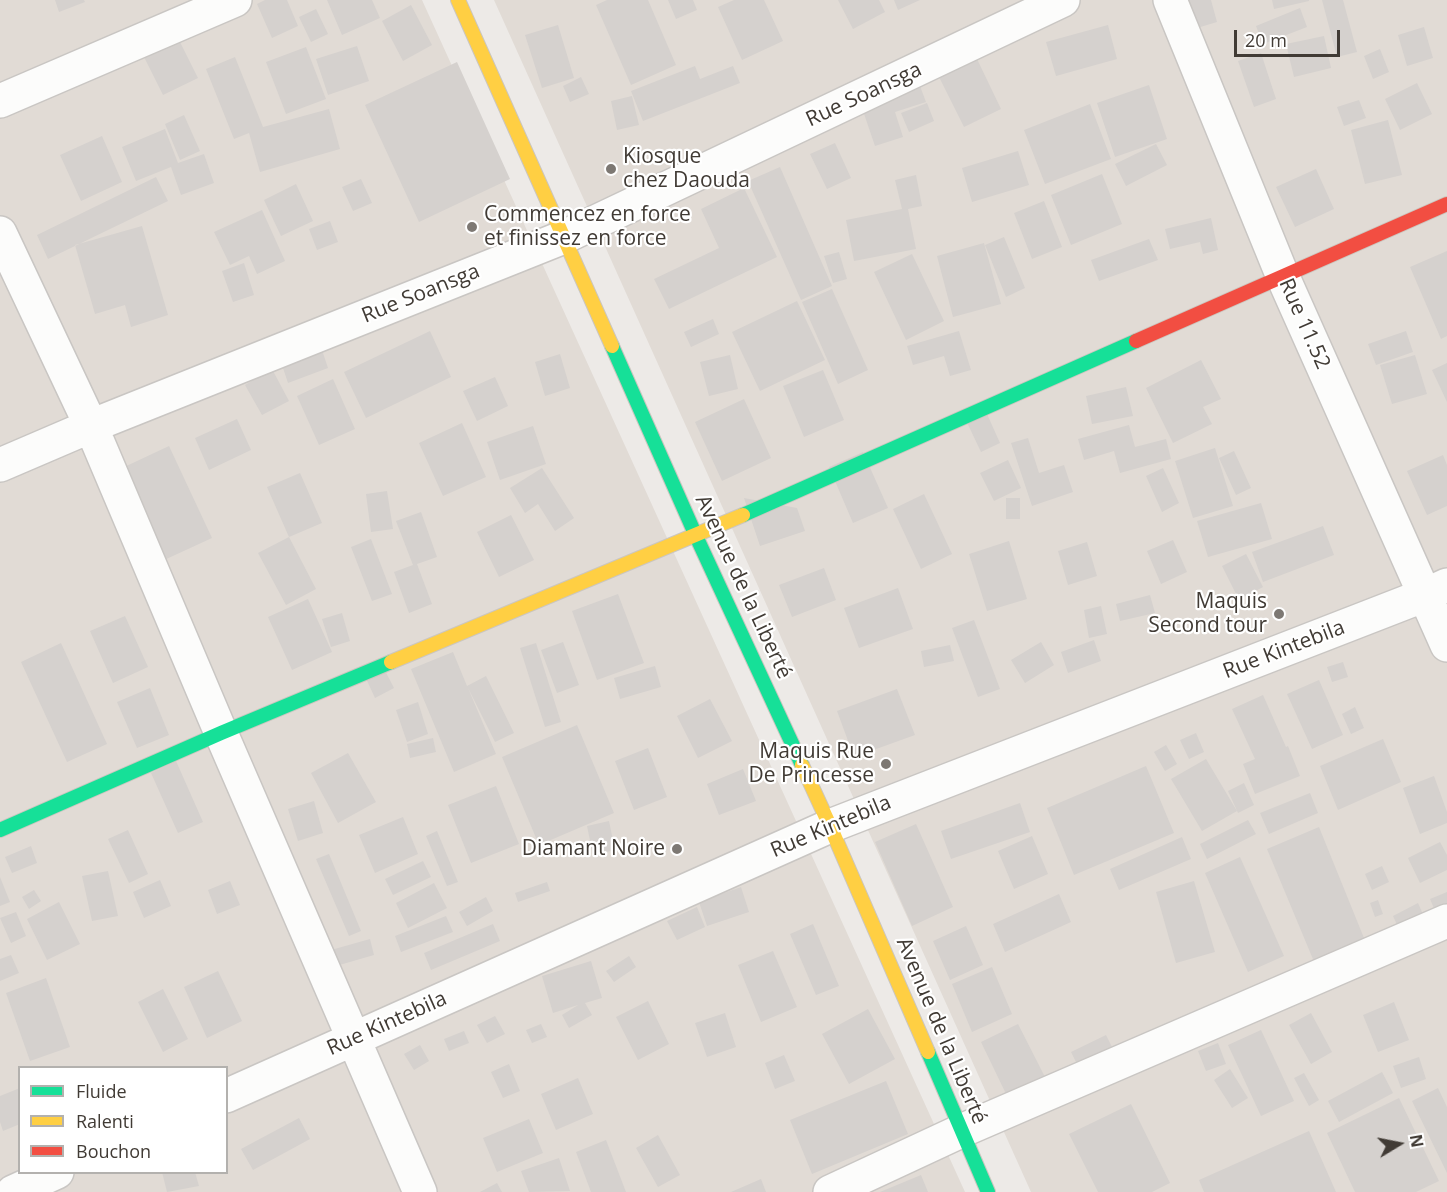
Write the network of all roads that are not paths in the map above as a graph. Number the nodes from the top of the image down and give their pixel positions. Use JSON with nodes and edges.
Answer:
{"nodes":[{"id":1,"x":235,"y":0,"type":"edge"},
{"id":2,"x":458,"y":0,"type":"edge"},
{"id":3,"x":1063,"y":0,"type":"edge"},
{"id":4,"x":1170,"y":0,"type":"edge"},
{"id":5,"x":0,"y":101,"type":"edge"},
{"id":6,"x":1447,"y":204,"type":"edge"},
{"id":7,"x":0,"y":233,"type":"edge"},
{"id":8,"x":564,"y":237,"type":"junction"},
{"id":9,"x":1283,"y":277,"type":"junction"},
{"id":10,"x":91,"y":426,"type":"junction"},
{"id":11,"x":0,"y":465,"type":"edge"},
{"id":12,"x":696,"y":536,"type":"junction"},
{"id":13,"x":1436,"y":590,"type":"edge"},
{"id":14,"x":1447,"y":645,"type":"edge"},
{"id":15,"x":221,"y":733,"type":"junction"},
{"id":16,"x":830,"y":826,"type":"junction"},
{"id":17,"x":0,"y":830,"type":"edge"},
{"id":18,"x":1447,"y":921,"type":"edge"},
{"id":19,"x":354,"y":1038,"type":"junction"},
{"id":20,"x":228,"y":1095,"type":"edge"},
{"id":21,"x":961,"y":1131,"type":"junction"},
{"id":22,"x":55,"y":1174,"type":"edge"},
{"id":23,"x":13,"y":1192,"type":"edge"},
{"id":24,"x":420,"y":1192,"type":"edge"},
{"id":25,"x":830,"y":1192,"type":"edge"},
{"id":26,"x":988,"y":1192,"type":"edge"}],
"edges":[{"from":1,"to":5,"type":"street"},
{"from":2,"to":8,"type":"street","name":"Avenue de la Liberté"},
{"from":3,"to":8,"type":"street","name":"Rue Soansga"},
{"from":4,"to":9,"type":"street","name":"Rue 11.52"},
{"from":6,"to":9,"type":"street"},
{"from":7,"to":10,"type":"street"},
{"from":8,"to":10,"type":"street","name":"Rue Soansga"},
{"from":8,"to":12,"type":"street","name":"Avenue de la Liberté"},
{"from":9,"to":12,"type":"street"},
{"from":9,"to":13,"type":"street","name":"Rue 11.52"},
{"from":10,"to":11,"type":"street","name":"Rue Soansga"},
{"from":10,"to":15,"type":"street"},
{"from":12,"to":15,"type":"street"},
{"from":12,"to":16,"type":"street","name":"Avenue de la Liberté"},
{"from":13,"to":14,"type":"street","name":"Rue 11.52"},
{"from":13,"to":16,"type":"street","name":"Rue Kintebila"},
{"from":15,"to":17,"type":"street"},
{"from":15,"to":19,"type":"street"},
{"from":16,"to":19,"type":"street","name":"Rue Kintebila"},
{"from":16,"to":21,"type":"street","name":"Avenue de la Liberté"},
{"from":18,"to":21,"type":"street"},
{"from":19,"to":20,"type":"street","name":"Rue Kintebila"},
{"from":19,"to":24,"type":"street"},
{"from":21,"to":25,"type":"street"},
{"from":21,"to":26,"type":"street","name":"Avenue de la Liberté"},
{"from":22,"to":23,"type":"street"}]}
